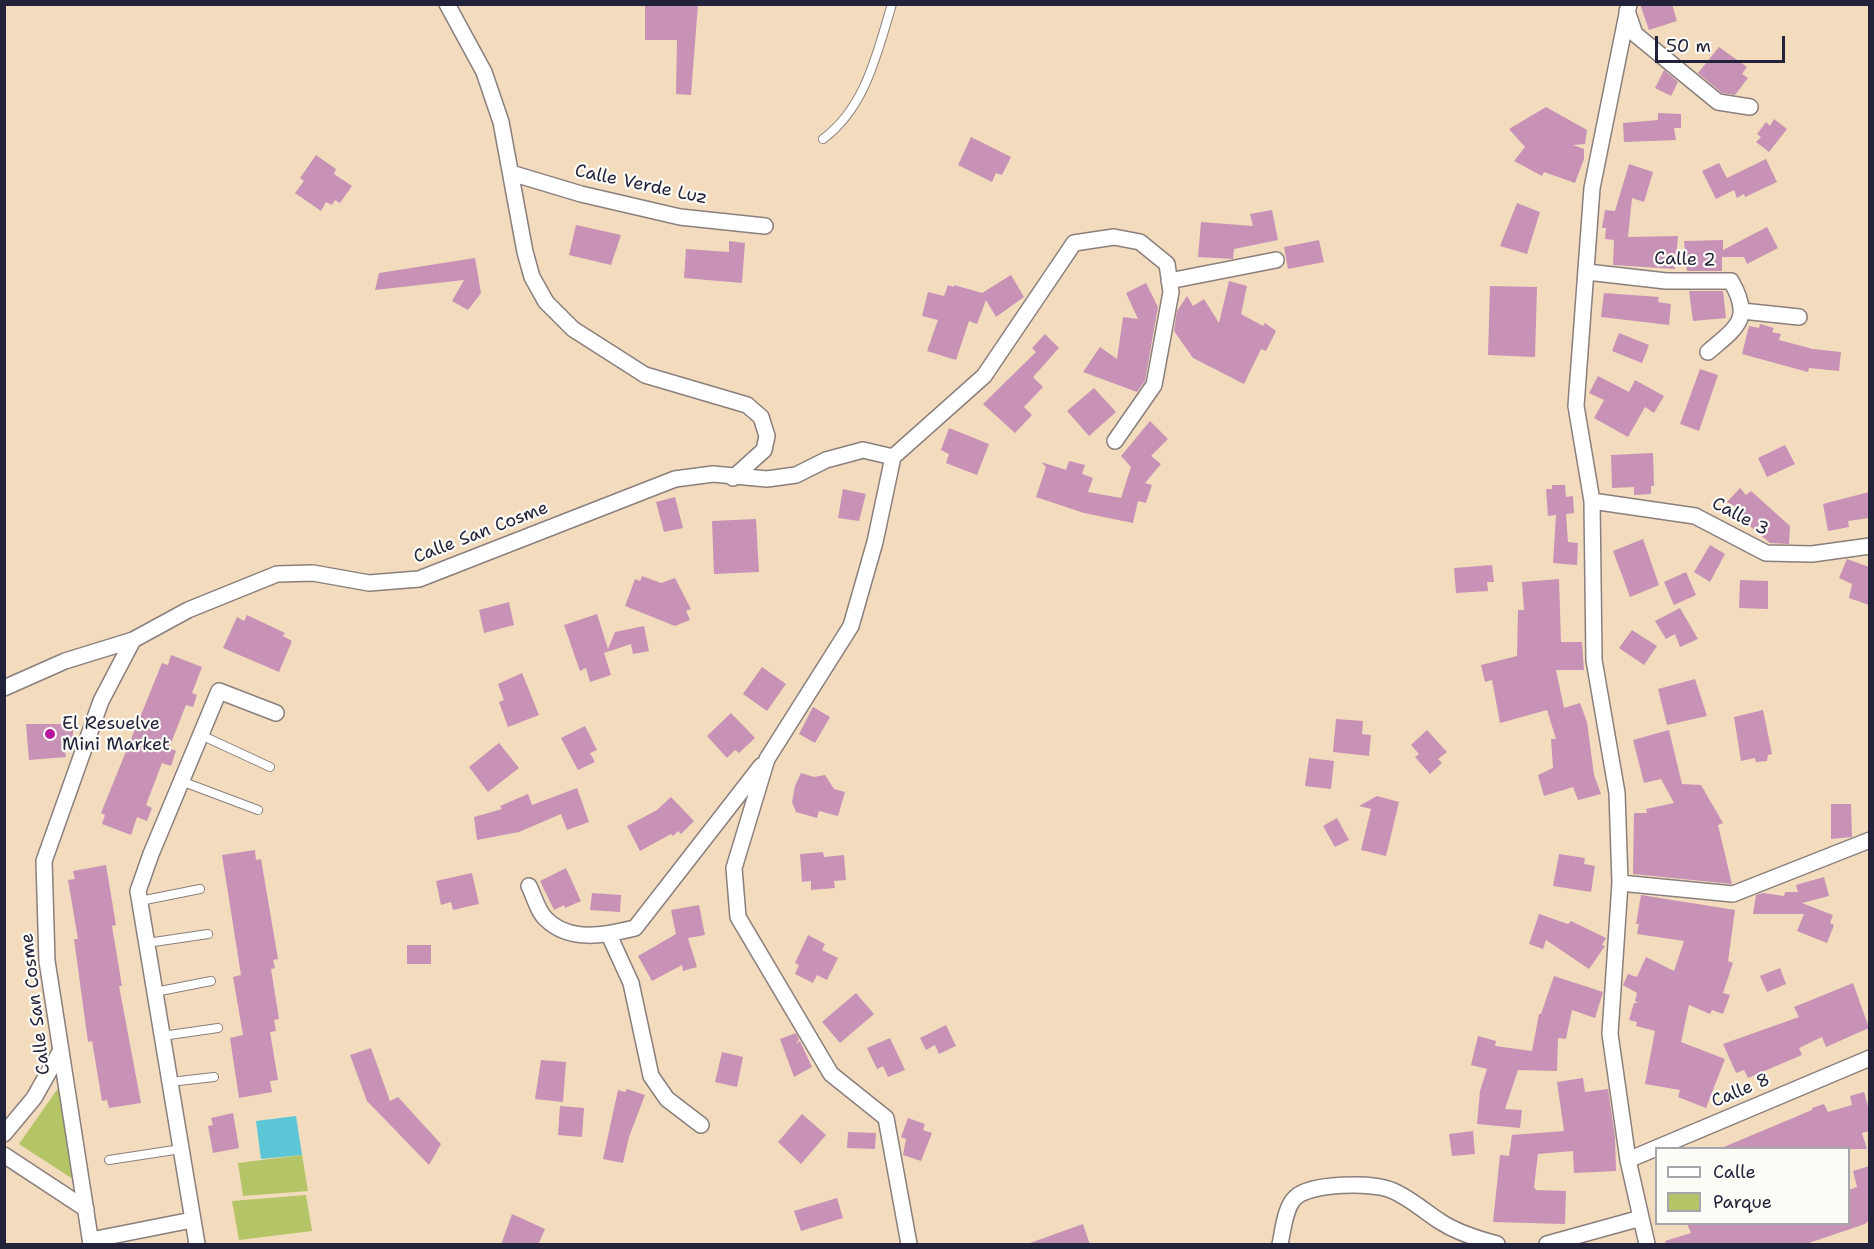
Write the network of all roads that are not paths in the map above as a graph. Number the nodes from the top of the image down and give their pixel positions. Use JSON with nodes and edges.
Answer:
{"nodes":[{"id":1,"x":447,"y":4,"type":"edge"},
{"id":2,"x":892,"y":4,"type":"edge"},
{"id":3,"x":1628,"y":8,"type":"edge"},
{"id":4,"x":1750,"y":107,"type":"dead end"},
{"id":5,"x":823,"y":139,"type":"dead end"},
{"id":6,"x":511,"y":173,"type":"junction"},
{"id":7,"x":765,"y":226,"type":"dead end"},
{"id":8,"x":1276,"y":260,"type":"dead end"},
{"id":9,"x":1587,"y":272,"type":"junction"},
{"id":10,"x":1169,"y":281,"type":"junction"},
{"id":11,"x":1742,"y":311,"type":"junction"},
{"id":12,"x":1799,"y":317,"type":"dead end"},
{"id":13,"x":1708,"y":352,"type":"dead end"},
{"id":14,"x":1115,"y":441,"type":"dead end"},
{"id":15,"x":893,"y":457,"type":"junction"},
{"id":16,"x":733,"y":478,"type":"junction"},
{"id":17,"x":1592,"y":501,"type":"junction"},
{"id":18,"x":1869,"y":546,"type":"edge"},
{"id":19,"x":133,"y":640,"type":"junction"},
{"id":20,"x":4,"y":688,"type":"edge"},
{"id":21,"x":276,"y":713,"type":"dead end"},
{"id":22,"x":201,"y":735,"type":"junction"},
{"id":23,"x":767,"y":759,"type":"junction"},
{"id":24,"x":270,"y":767,"type":"dead end"},
{"id":25,"x":181,"y":781,"type":"junction"},
{"id":26,"x":258,"y":810,"type":"dead end"},
{"id":27,"x":1869,"y":840,"type":"edge"},
{"id":28,"x":1620,"y":883,"type":"junction"},
{"id":29,"x":529,"y":886,"type":"dead end"},
{"id":30,"x":200,"y":889,"type":"dead end"},
{"id":31,"x":140,"y":901,"type":"junction"},
{"id":32,"x":208,"y":934,"type":"dead end"},
{"id":33,"x":609,"y":935,"type":"junction"},
{"id":34,"x":147,"y":943,"type":"junction"},
{"id":35,"x":211,"y":981,"type":"dead end"},
{"id":36,"x":155,"y":992,"type":"junction"},
{"id":37,"x":218,"y":1028,"type":"dead end"},
{"id":38,"x":162,"y":1036,"type":"junction"},
{"id":39,"x":60,"y":1052,"type":"junction"},
{"id":40,"x":1869,"y":1058,"type":"edge"},
{"id":41,"x":214,"y":1077,"type":"dead end"},
{"id":42,"x":170,"y":1082,"type":"junction"},
{"id":43,"x":701,"y":1125,"type":"dead end"},
{"id":44,"x":4,"y":1134,"type":"edge"},
{"id":45,"x":1659,"y":1147,"type":"edge"},
{"id":46,"x":181,"y":1149,"type":"junction"},
{"id":47,"x":1655,"y":1149,"type":"edge"},
{"id":48,"x":4,"y":1155,"type":"edge"},
{"id":49,"x":109,"y":1160,"type":"dead end"},
{"id":50,"x":1628,"y":1160,"type":"junction"},
{"id":51,"x":86,"y":1209,"type":"junction"},
{"id":52,"x":1641,"y":1218,"type":"junction"},
{"id":53,"x":192,"y":1220,"type":"junction"},
{"id":54,"x":91,"y":1242,"type":"edge"},
{"id":55,"x":196,"y":1245,"type":"edge"},
{"id":56,"x":909,"y":1245,"type":"edge"},
{"id":57,"x":1280,"y":1245,"type":"edge"},
{"id":58,"x":1497,"y":1245,"type":"edge"},
{"id":59,"x":1546,"y":1245,"type":"edge"},
{"id":60,"x":1647,"y":1245,"type":"edge"}],
"edges":[{"from":1,"to":6,"type":"street"},
{"from":2,"to":5,"type":"lane"},
{"from":3,"to":4,"type":"street"},
{"from":3,"to":9,"type":"street"},
{"from":6,"to":7,"type":"street","name":"Calle Verde Luz"},
{"from":6,"to":16,"type":"street"},
{"from":8,"to":10,"type":"street"},
{"from":9,"to":11,"type":"street","name":"Calle 2"},
{"from":9,"to":17,"type":"street"},
{"from":10,"to":14,"type":"street"},
{"from":10,"to":15,"type":"street"},
{"from":11,"to":12,"type":"street"},
{"from":11,"to":13,"type":"street"},
{"from":15,"to":16,"type":"street","name":"Calle San Cosme"},
{"from":15,"to":23,"type":"street"},
{"from":16,"to":19,"type":"street","name":"Calle San Cosme"},
{"from":17,"to":18,"type":"street","name":"Calle 3"},
{"from":17,"to":28,"type":"street"},
{"from":19,"to":20,"type":"street"},
{"from":19,"to":39,"type":"street","name":"Calle San Cosme"},
{"from":21,"to":22,"type":"street"},
{"from":22,"to":24,"type":"lane"},
{"from":22,"to":25,"type":"street"},
{"from":23,"to":33,"type":"street"},
{"from":23,"to":56,"type":"street"},
{"from":25,"to":26,"type":"lane"},
{"from":25,"to":31,"type":"street"},
{"from":27,"to":28,"type":"street"},
{"from":28,"to":50,"type":"street"},
{"from":29,"to":33,"type":"street"},
{"from":30,"to":31,"type":"lane"},
{"from":31,"to":34,"type":"street"},
{"from":32,"to":34,"type":"lane"},
{"from":33,"to":43,"type":"street"},
{"from":34,"to":36,"type":"street"},
{"from":35,"to":36,"type":"lane"},
{"from":36,"to":38,"type":"street"},
{"from":37,"to":38,"type":"lane"},
{"from":38,"to":42,"type":"street"},
{"from":39,"to":44,"type":"street"},
{"from":39,"to":51,"type":"street","name":"Calle San Cosme"},
{"from":40,"to":45,"type":"street","name":"Calle 8"},
{"from":41,"to":42,"type":"lane"},
{"from":42,"to":46,"type":"street"},
{"from":46,"to":49,"type":"lane"},
{"from":46,"to":53,"type":"street"},
{"from":47,"to":50,"type":"street","name":"Calle 8"},
{"from":48,"to":51,"type":"street"},
{"from":50,"to":52,"type":"street"},
{"from":51,"to":54,"type":"street","name":"Calle San Cosme"},
{"from":52,"to":59,"type":"street"},
{"from":52,"to":60,"type":"street"},
{"from":53,"to":54,"type":"street"},
{"from":53,"to":55,"type":"street"},
{"from":57,"to":58,"type":"street"}]}
